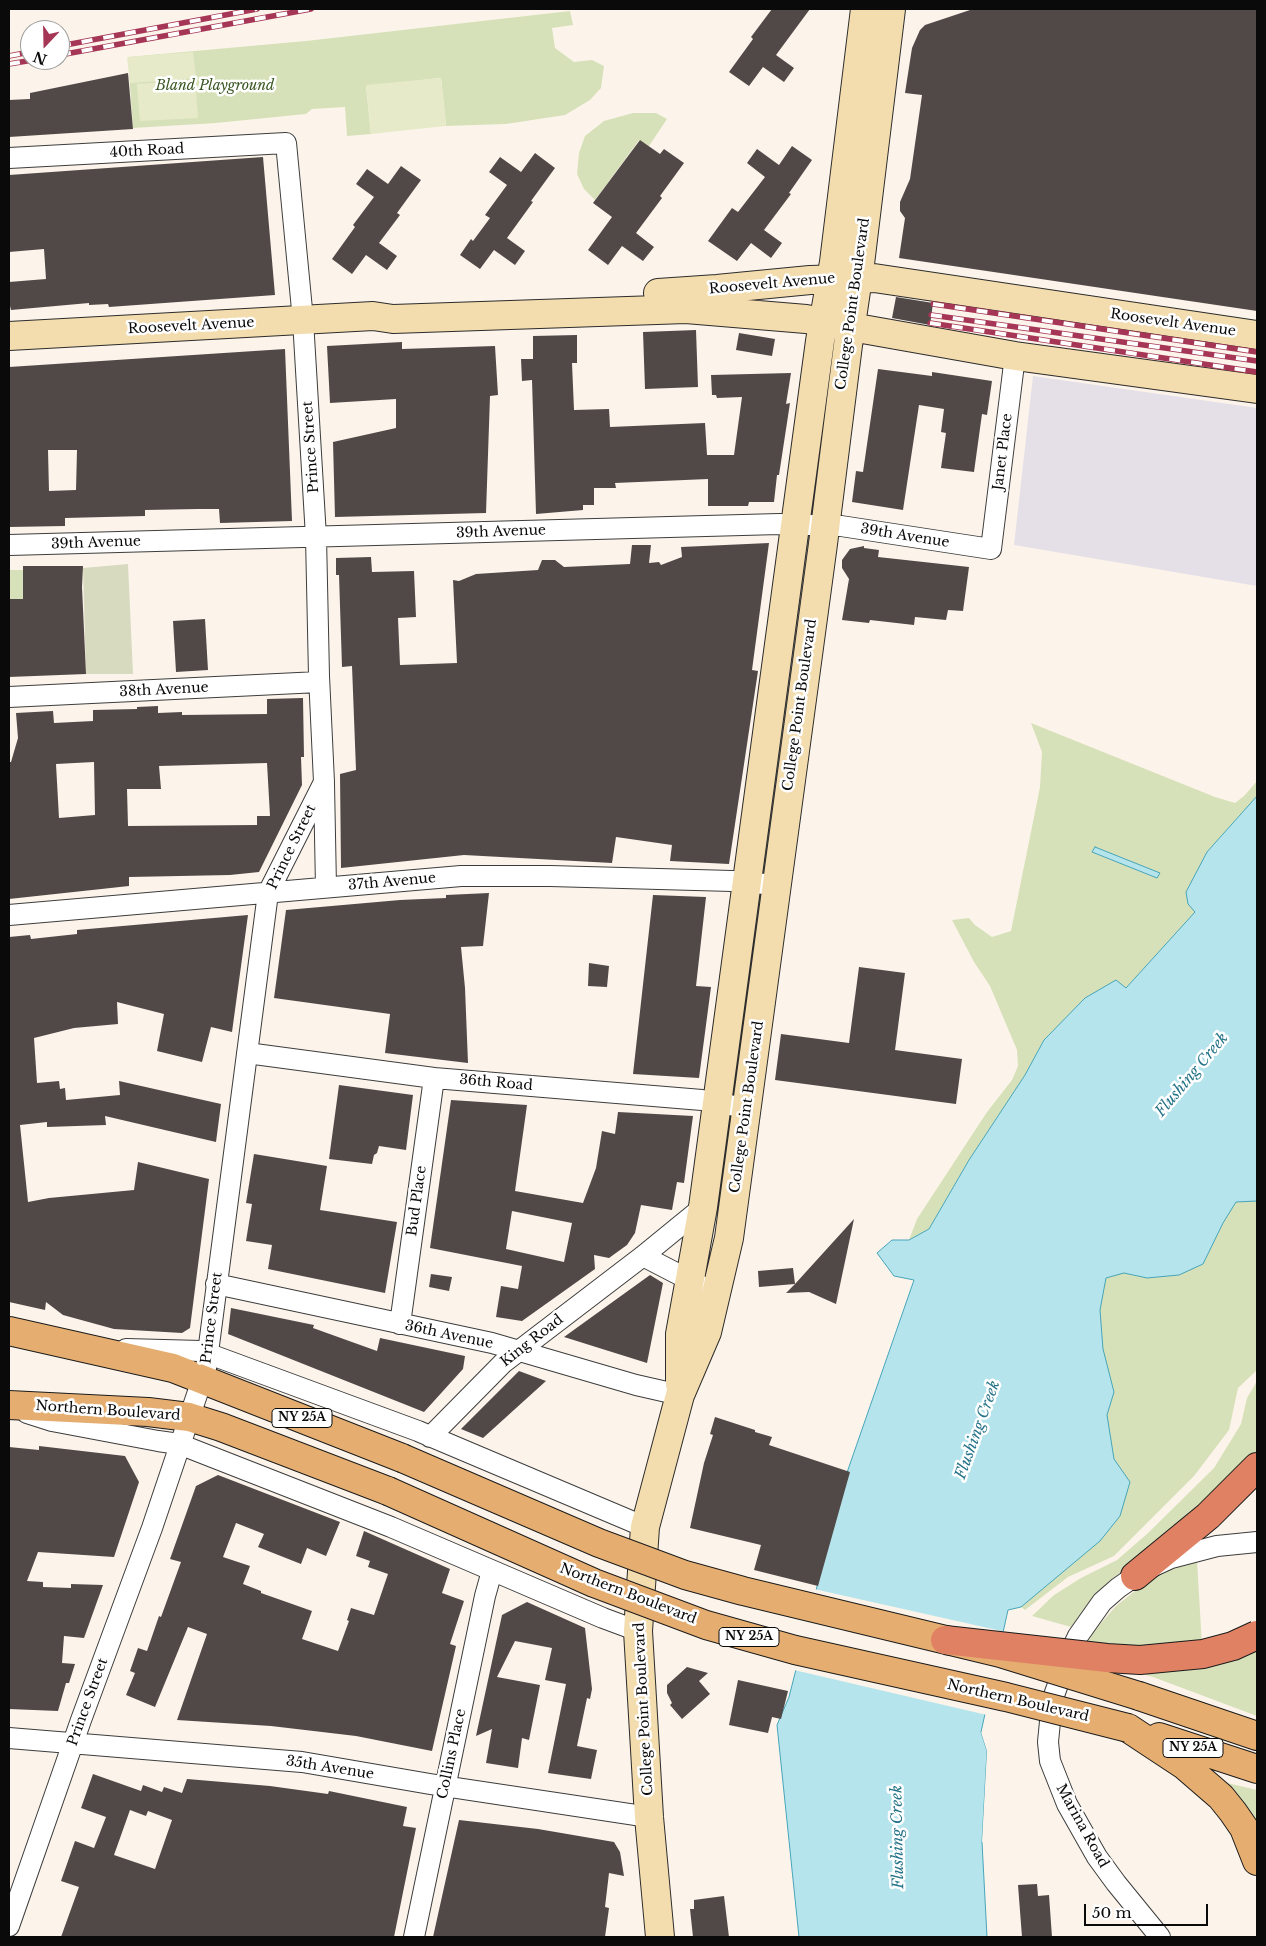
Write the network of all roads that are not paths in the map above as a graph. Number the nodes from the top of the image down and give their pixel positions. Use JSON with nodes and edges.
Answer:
{"nodes":[{"id":1,"x":865,"y":9,"type":"edge"},
{"id":2,"x":891,"y":9,"type":"edge"},
{"id":3,"x":286,"y":143,"type":"joint"},
{"id":4,"x":9,"y":158,"type":"edge"},
{"id":5,"x":858,"y":278,"type":"junction"},
{"id":6,"x":831,"y":279,"type":"junction"},
{"id":7,"x":373,"y":316,"type":"junction"},
{"id":8,"x":303,"y":320,"type":"junction"},
{"id":9,"x":823,"y":323,"type":"junction"},
{"id":10,"x":850,"y":328,"type":"junction"},
{"id":11,"x":9,"y":336,"type":"edge"},
{"id":12,"x":1257,"y":336,"type":"edge"},
{"id":13,"x":1015,"y":356,"type":"junction"},
{"id":14,"x":1257,"y":389,"type":"edge"},
{"id":15,"x":796,"y":525,"type":"junction"},
{"id":16,"x":824,"y":526,"type":"junction"},
{"id":17,"x":316,"y":537,"type":"junction"},
{"id":18,"x":9,"y":545,"type":"edge"},
{"id":19,"x":991,"y":549,"type":"joint"},
{"id":20,"x":319,"y":682,"type":"junction"},
{"id":21,"x":9,"y":697,"type":"edge"},
{"id":22,"x":324,"y":782,"type":"junction"},
{"id":23,"x":747,"y":882,"type":"junction"},
{"id":24,"x":776,"y":885,"type":"junction"},
{"id":25,"x":326,"y":887,"type":"junction"},
{"id":26,"x":268,"y":893,"type":"junction"},
{"id":27,"x":9,"y":914,"type":"edge"},
{"id":28,"x":247,"y":1053,"type":"junction"},
{"id":29,"x":434,"y":1078,"type":"junction"},
{"id":30,"x":717,"y":1103,"type":"junction"},
{"id":31,"x":746,"y":1108,"type":"junction"},
{"id":32,"x":703,"y":1207,"type":"junction"},
{"id":33,"x":642,"y":1256,"type":"junction"},
{"id":34,"x":690,"y":1280,"type":"junction"},
{"id":35,"x":216,"y":1284,"type":"junction"},
{"id":36,"x":716,"y":1294,"type":"junction"},
{"id":37,"x":400,"y":1324,"type":"junction"},
{"id":38,"x":9,"y":1331,"type":"edge"},
{"id":39,"x":518,"y":1351,"type":"junction"},
{"id":40,"x":205,"y":1366,"type":"junction"},
{"id":41,"x":680,"y":1395,"type":"junction"},
{"id":42,"x":9,"y":1406,"type":"edge"},
{"id":43,"x":188,"y":1417,"type":"junction"},
{"id":44,"x":430,"y":1437,"type":"junction"},
{"id":45,"x":179,"y":1444,"type":"junction"},
{"id":46,"x":1257,"y":1467,"type":"edge"},
{"id":47,"x":645,"y":1527,"type":"junction"},
{"id":48,"x":1257,"y":1542,"type":"edge"},
{"id":49,"x":492,"y":1571,"type":"junction"},
{"id":50,"x":1135,"y":1576,"type":"junction"},
{"id":51,"x":638,"y":1631,"type":"junction"},
{"id":52,"x":1257,"y":1635,"type":"edge"},
{"id":53,"x":945,"y":1640,"type":"junction"},
{"id":54,"x":1128,"y":1728,"type":"junction"},
{"id":55,"x":1257,"y":1736,"type":"edge"},
{"id":56,"x":9,"y":1738,"type":"edge"},
{"id":57,"x":74,"y":1742,"type":"junction"},
{"id":58,"x":1257,"y":1769,"type":"edge"},
{"id":59,"x":446,"y":1786,"type":"junction"},
{"id":60,"x":649,"y":1817,"type":"junction"},
{"id":61,"x":1257,"y":1861,"type":"edge"},
{"id":62,"x":9,"y":1926,"type":"edge"},
{"id":63,"x":414,"y":1937,"type":"edge"},
{"id":64,"x":660,"y":1937,"type":"edge"},
{"id":65,"x":1160,"y":1937,"type":"edge"}],
"edges":[{"from":1,"to":6,"type":"main road","name":"College Point Boulevard"},
{"from":2,"to":5,"type":"main road","name":"College Point Boulevard"},
{"from":3,"to":4,"type":"street","name":"40th Road"},
{"from":3,"to":8,"type":"street","name":"Prince Street"},
{"from":5,"to":6,"type":"main road","name":"Roosevelt Avenue"},
{"from":5,"to":10,"type":"main road","name":"College Point Boulevard"},
{"from":5,"to":12,"type":"main road","name":"Roosevelt Avenue"},
{"from":6,"to":7,"type":"main road","name":"Roosevelt Avenue"},
{"from":6,"to":9,"type":"main road","name":"College Point Boulevard"},
{"from":7,"to":8,"type":"main road","name":"Roosevelt Avenue"},
{"from":7,"to":9,"type":"main road","name":"Roosevelt Avenue"},
{"from":8,"to":11,"type":"main road","name":"Roosevelt Avenue"},
{"from":8,"to":17,"type":"street","name":"Prince Street"},
{"from":9,"to":10,"type":"main road","name":"Roosevelt Avenue"},
{"from":9,"to":15,"type":"main road","name":"College Point Boulevard"},
{"from":10,"to":13,"type":"main road","name":"Roosevelt Avenue"},
{"from":10,"to":16,"type":"main road","name":"College Point Boulevard"},
{"from":13,"to":14,"type":"main road","name":"Roosevelt Avenue"},
{"from":13,"to":19,"type":"street","name":"Janet Place"},
{"from":15,"to":16,"type":"street","name":"39th Avenue"},
{"from":15,"to":17,"type":"street","name":"39th Avenue"},
{"from":15,"to":23,"type":"main road","name":"College Point Boulevard"},
{"from":16,"to":19,"type":"street","name":"39th Avenue"},
{"from":16,"to":24,"type":"main road","name":"College Point Boulevard"},
{"from":17,"to":18,"type":"street","name":"39th Avenue"},
{"from":17,"to":20,"type":"street","name":"Prince Street"},
{"from":20,"to":21,"type":"street","name":"38th Avenue"},
{"from":20,"to":22,"type":"street","name":"Prince Street"},
{"from":22,"to":25,"type":"street","name":"Prince Street"},
{"from":22,"to":26,"type":"street","name":"Prince Street"},
{"from":23,"to":24,"type":"street","name":"37th Avenue"},
{"from":23,"to":25,"type":"street","name":"37th Avenue"},
{"from":23,"to":30,"type":"main road","name":"College Point Boulevard"},
{"from":24,"to":31,"type":"main road","name":"College Point Boulevard"},
{"from":25,"to":26,"type":"street","name":"37th Avenue"},
{"from":26,"to":27,"type":"street","name":"37th Avenue"},
{"from":26,"to":28,"type":"street","name":"Prince Street"},
{"from":28,"to":29,"type":"street","name":"36th Road"},
{"from":28,"to":35,"type":"street","name":"Prince Street"},
{"from":29,"to":30,"type":"street","name":"36th Road"},
{"from":29,"to":37,"type":"street","name":"Bud Place"},
{"from":30,"to":31,"type":"street","name":"36th Road"},
{"from":30,"to":32,"type":"main road","name":"College Point Boulevard"},
{"from":31,"to":36,"type":"main road","name":"College Point Boulevard"},
{"from":32,"to":33,"type":"street","name":"King Road"},
{"from":32,"to":34,"type":"main road","name":"College Point Boulevard"},
{"from":33,"to":34,"type":"street"},
{"from":33,"to":39,"type":"street","name":"King Road"},
{"from":34,"to":36,"type":"street"},
{"from":34,"to":41,"type":"main road","name":"College Point Boulevard"},
{"from":35,"to":37,"type":"street","name":"36th Avenue"},
{"from":35,"to":40,"type":"street","name":"Prince Street"},
{"from":36,"to":41,"type":"main road","name":"College Point Boulevard"},
{"from":37,"to":39,"type":"street","name":"36th Avenue"},
{"from":38,"to":40,"type":"main road","number":"NY 25A"},
{"from":39,"to":41,"type":"street","name":"36th Avenue"},
{"from":39,"to":44,"type":"street","name":"King Road"},
{"from":40,"to":43,"type":"street","name":"Prince Street"},
{"from":40,"to":44,"type":"street"},
{"from":40,"to":53,"type":"main road","number":"NY 25A","bridge":true},
{"from":41,"to":47,"type":"main road","name":"College Point Boulevard"},
{"from":42,"to":43,"type":"main road","name":"Northern Boulevard","number":"NY 25A"},
{"from":42,"to":45,"type":"street","name":"Northern Boulevard"},
{"from":43,"to":45,"type":"street","name":"Prince Street"},
{"from":43,"to":54,"type":"main road","name":"Northern Boulevard","number":"NY 25A","bridge":true},
{"from":44,"to":47,"type":"street"},
{"from":45,"to":49,"type":"street","name":"Northern Boulevard"},
{"from":45,"to":57,"type":"street","name":"Prince Street"},
{"from":46,"to":50,"type":"highway"},
{"from":47,"to":51,"type":"main road","name":"College Point Boulevard"},
{"from":48,"to":50,"type":"street","name":"Marina Road"},
{"from":49,"to":51,"type":"street","name":"Northern Boulevard"},
{"from":49,"to":59,"type":"street","name":"Collins Place"},
{"from":50,"to":65,"type":"street","name":"Marina Road"},
{"from":51,"to":60,"type":"main road","name":"College Point Boulevard"},
{"from":52,"to":53,"type":"highway","bridge":true},
{"from":53,"to":55,"type":"main road","number":"NY 25A","bridge":true},
{"from":54,"to":58,"type":"main road","name":"Northern Boulevard","number":"NY 25A"},
{"from":54,"to":61,"type":"main road"},
{"from":56,"to":57,"type":"street","name":"35th Avenue"},
{"from":57,"to":59,"type":"street","name":"35th Avenue"},
{"from":57,"to":62,"type":"street","name":"Prince Street"},
{"from":59,"to":60,"type":"street","name":"35th Avenue"},
{"from":59,"to":63,"type":"street","name":"Collins Place"},
{"from":60,"to":64,"type":"main road","name":"College Point Boulevard"}]}
